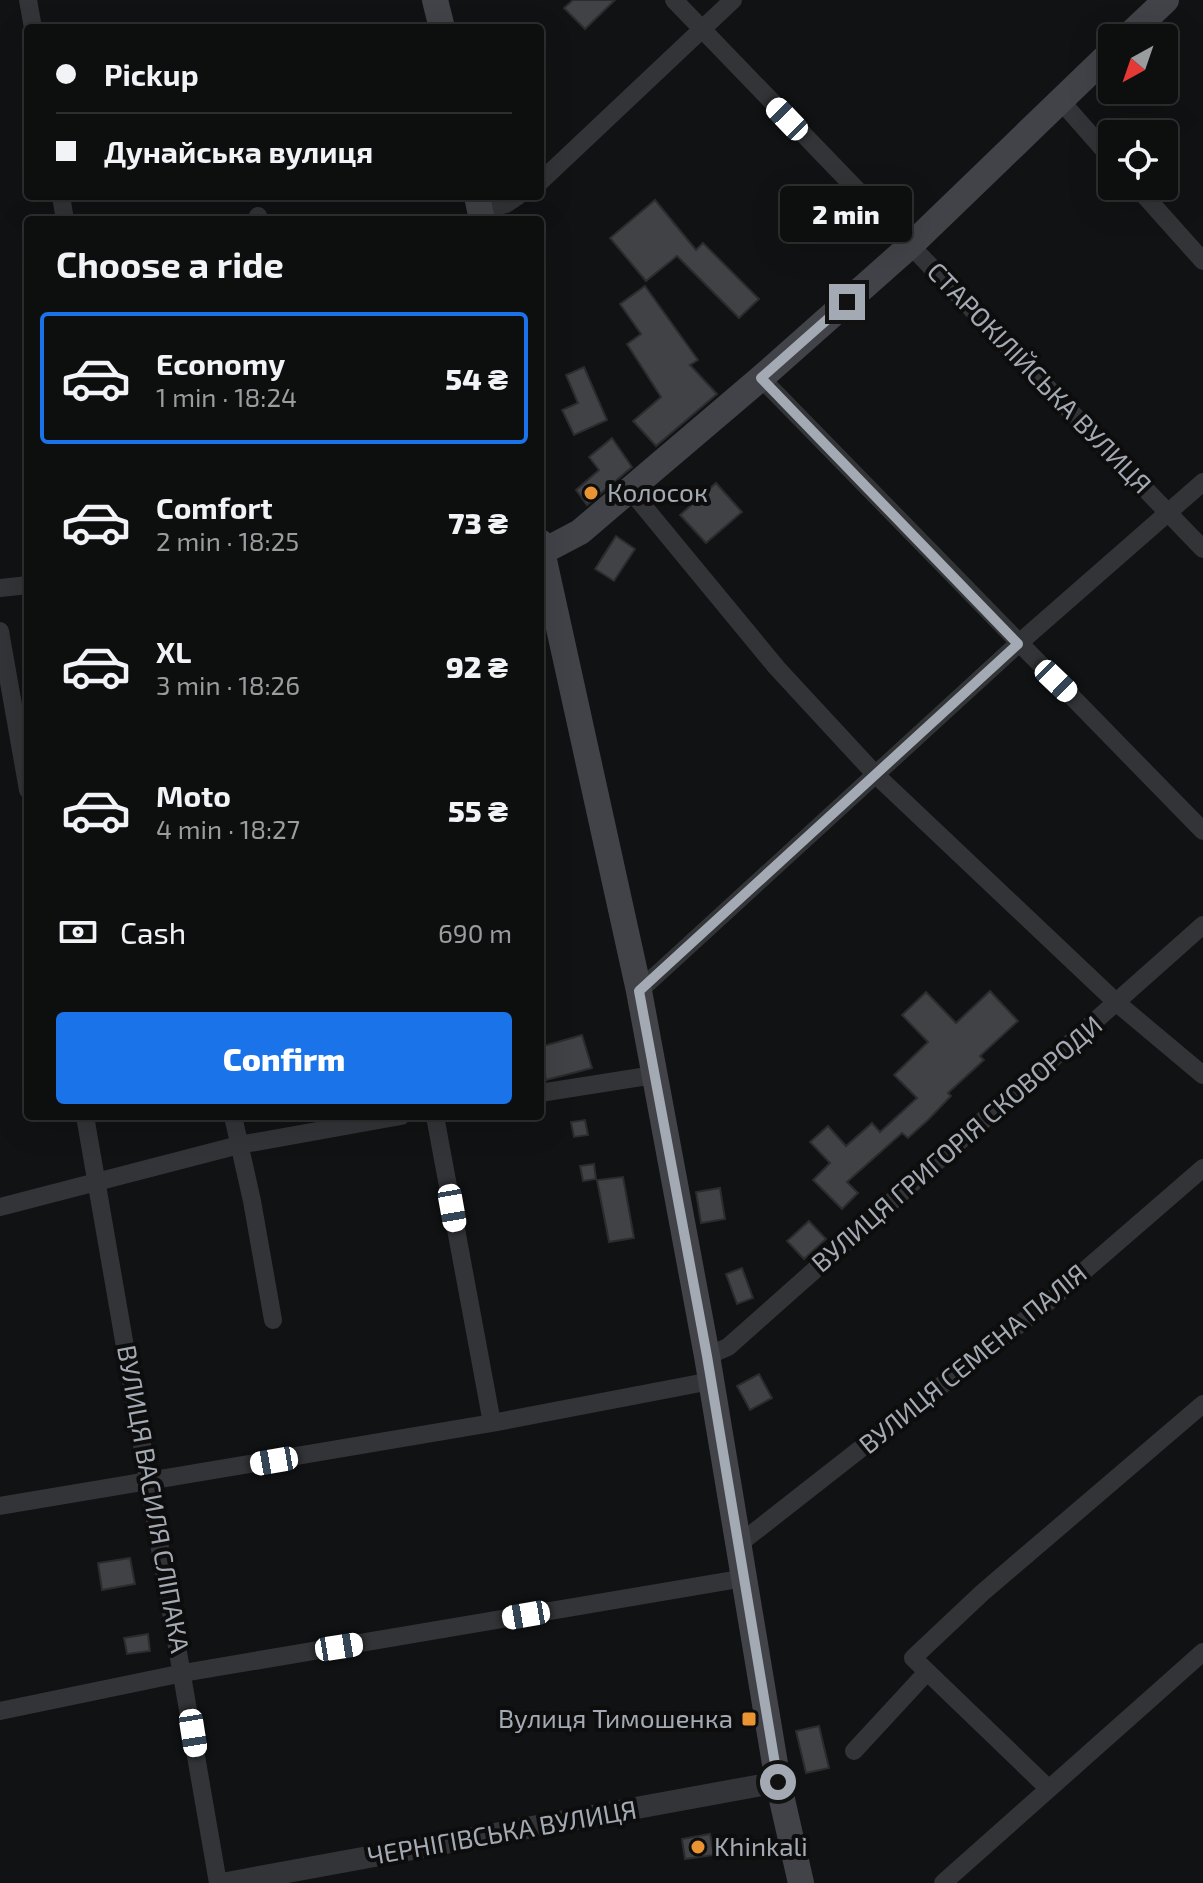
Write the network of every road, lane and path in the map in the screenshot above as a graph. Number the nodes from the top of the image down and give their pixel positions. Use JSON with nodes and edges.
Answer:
{"nodes":[{"id":1,"x":28,"y":0,"type":"edge"},
{"id":2,"x":435,"y":0,"type":"edge"},
{"id":3,"x":674,"y":0,"type":"edge"},
{"id":4,"x":733,"y":0,"type":"edge"},
{"id":5,"x":1166,"y":0,"type":"edge"},
{"id":6,"x":32,"y":24,"type":"edge"},
{"id":7,"x":441,"y":24,"type":"edge"},
{"id":8,"x":1141,"y":24,"type":"edge"},
{"id":9,"x":699,"y":28,"type":"junction"},
{"id":10,"x":1098,"y":64,"type":"edge"},
{"id":11,"x":1060,"y":100,"type":"junction"},
{"id":12,"x":1098,"y":143,"type":"edge"},
{"id":13,"x":544,"y":178,"type":"edge"},
{"id":14,"x":512,"y":200,"type":"edge"},
{"id":15,"x":1149,"y":200,"type":"edge"},
{"id":16,"x":480,"y":209,"type":"edge"},
{"id":17,"x":911,"y":245,"type":"junction"},
{"id":18,"x":1203,"y":261,"type":"edge"},
{"id":19,"x":761,"y":378,"type":"junction"},
{"id":20,"x":1203,"y":482,"type":"edge"},
{"id":21,"x":631,"y":491,"type":"junction"},
{"id":22,"x":1170,"y":514,"type":"junction"},
{"id":23,"x":544,"y":546,"type":"edge"},
{"id":24,"x":1203,"y":549,"type":"edge"},
{"id":25,"x":544,"y":561,"type":"edge"},
{"id":26,"x":24,"y":585,"type":"edge"},
{"id":27,"x":0,"y":588,"type":"edge"},
{"id":28,"x":0,"y":631,"type":"edge"},
{"id":29,"x":1018,"y":644,"type":"junction"},
{"id":30,"x":24,"y":767,"type":"edge"},
{"id":31,"x":876,"y":775,"type":"junction"},
{"id":32,"x":1203,"y":831,"type":"edge"},
{"id":33,"x":1203,"y":925,"type":"edge"},
{"id":34,"x":639,"y":991,"type":"junction"},
{"id":35,"x":1117,"y":1003,"type":"junction"},
{"id":36,"x":654,"y":1075,"type":"junction"},
{"id":37,"x":1203,"y":1075,"type":"edge"},
{"id":38,"x":544,"y":1092,"type":"edge"},
{"id":39,"x":86,"y":1120,"type":"edge"},
{"id":40,"x":234,"y":1120,"type":"edge"},
{"id":41,"x":379,"y":1120,"type":"edge"},
{"id":42,"x":436,"y":1120,"type":"edge"},
{"id":43,"x":239,"y":1145,"type":"junction"},
{"id":44,"x":1203,"y":1168,"type":"edge"},
{"id":45,"x":97,"y":1185,"type":"junction"},
{"id":46,"x":0,"y":1207,"type":"edge"},
{"id":47,"x":273,"y":1320,"type":"dead end"},
{"id":48,"x":709,"y":1368,"type":"junction"},
{"id":49,"x":1203,"y":1404,"type":"edge"},
{"id":50,"x":492,"y":1423,"type":"junction"},
{"id":51,"x":150,"y":1482,"type":"junction"},
{"id":52,"x":0,"y":1506,"type":"edge"},
{"id":53,"x":739,"y":1544,"type":"junction"},
{"id":54,"x":745,"y":1578,"type":"junction"},
{"id":55,"x":1203,"y":1652,"type":"edge"},
{"id":56,"x":927,"y":1672,"type":"junction"},
{"id":57,"x":183,"y":1673,"type":"junction"},
{"id":58,"x":0,"y":1711,"type":"edge"},
{"id":59,"x":854,"y":1751,"type":"dead end"},
{"id":60,"x":778,"y":1782,"type":"junction"},
{"id":61,"x":1048,"y":1788,"type":"junction"},
{"id":62,"x":796,"y":1852,"type":"junction"},
{"id":63,"x":218,"y":1883,"type":"edge"},
{"id":64,"x":227,"y":1883,"type":"edge"},
{"id":65,"x":801,"y":1883,"type":"edge"},
{"id":66,"x":808,"y":1883,"type":"edge"},
{"id":67,"x":943,"y":1883,"type":"edge"}],
"edges":[{"from":1,"to":6,"type":"street"},
{"from":2,"to":7,"type":"main road"},
{"from":3,"to":9,"type":"street","name":"СТАРОКІЛІЙСЬКА ВУЛИЦЯ"},
{"from":4,"to":9,"type":"street"},
{"from":5,"to":8,"type":"main road"},
{"from":9,"to":13,"type":"street"},
{"from":9,"to":17,"type":"street","name":"СТАРОКІЛІЙСЬКА ВУЛИЦЯ"},
{"from":10,"to":11,"type":"main road"},
{"from":11,"to":12,"type":"street"},
{"from":11,"to":17,"type":"main road"},
{"from":14,"to":16,"type":"street"},
{"from":15,"to":18,"type":"street"},
{"from":17,"to":19,"type":"main road"},
{"from":17,"to":22,"type":"street","name":"СТАРОКІЛІЙСЬКА ВУЛИЦЯ"},
{"from":19,"to":21,"type":"main road"},
{"from":19,"to":29,"type":"street"},
{"from":20,"to":22,"type":"street"},
{"from":21,"to":23,"type":"main road"},
{"from":21,"to":31,"type":"street"},
{"from":22,"to":24,"type":"street","name":"СТАРОКІЛІЙСЬКА ВУЛИЦЯ"},
{"from":22,"to":29,"type":"street"},
{"from":25,"to":34,"type":"main road"},
{"from":26,"to":27,"type":"street"},
{"from":28,"to":30,"type":"street"},
{"from":29,"to":31,"type":"street"},
{"from":29,"to":32,"type":"street"},
{"from":31,"to":34,"type":"street"},
{"from":31,"to":35,"type":"street"},
{"from":33,"to":35,"type":"street","name":"ВУЛИЦЯ ГРИГОРІЯ СКОВОРОДИ"},
{"from":34,"to":36,"type":"main road"},
{"from":35,"to":37,"type":"street"},
{"from":35,"to":48,"type":"street","name":"ВУЛИЦЯ ГРИГОРІЯ СКОВОРОДИ"},
{"from":36,"to":38,"type":"street"},
{"from":36,"to":48,"type":"main road"},
{"from":39,"to":45,"type":"street","name":"ВУЛИЦЯ ВАСИЛЯ СЛІПАКА"},
{"from":40,"to":43,"type":"street"},
{"from":41,"to":43,"type":"street"},
{"from":42,"to":50,"type":"street"},
{"from":43,"to":45,"type":"street"},
{"from":43,"to":47,"type":"street"},
{"from":44,"to":53,"type":"street","name":"ВУЛИЦЯ СЕМЕНА ПАЛІЯ"},
{"from":45,"to":46,"type":"street"},
{"from":45,"to":51,"type":"street","name":"ВУЛИЦЯ ВАСИЛЯ СЛІПАКА"},
{"from":48,"to":50,"type":"street","name":"ВУЛИЦЯ ГРИГОРІЯ СКОВОРОДИ"},
{"from":48,"to":53,"type":"main road"},
{"from":49,"to":56,"type":"street"},
{"from":50,"to":51,"type":"street","name":"ВУЛИЦЯ ГРИГОРІЯ СКОВОРОДИ"},
{"from":51,"to":52,"type":"street","name":"ВУЛИЦЯ ГРИГОРІЯ СКОВОРОДИ"},
{"from":51,"to":57,"type":"street","name":"ВУЛИЦЯ ВАСИЛЯ СЛІПАКА"},
{"from":53,"to":54,"type":"main road"},
{"from":54,"to":57,"type":"street"},
{"from":54,"to":60,"type":"main road"},
{"from":55,"to":61,"type":"street"},
{"from":56,"to":59,"type":"street"},
{"from":56,"to":61,"type":"street"},
{"from":57,"to":58,"type":"street"},
{"from":57,"to":63,"type":"street","name":"ВУЛИЦЯ ВАСИЛЯ СЛІПАКА"},
{"from":60,"to":62,"type":"main road"},
{"from":60,"to":64,"type":"street","name":"ЧЕРНІГІВСЬКА ВУЛИЦЯ"},
{"from":61,"to":67,"type":"street"},
{"from":62,"to":65,"type":"main road"},
{"from":62,"to":66,"type":"street"}]}
